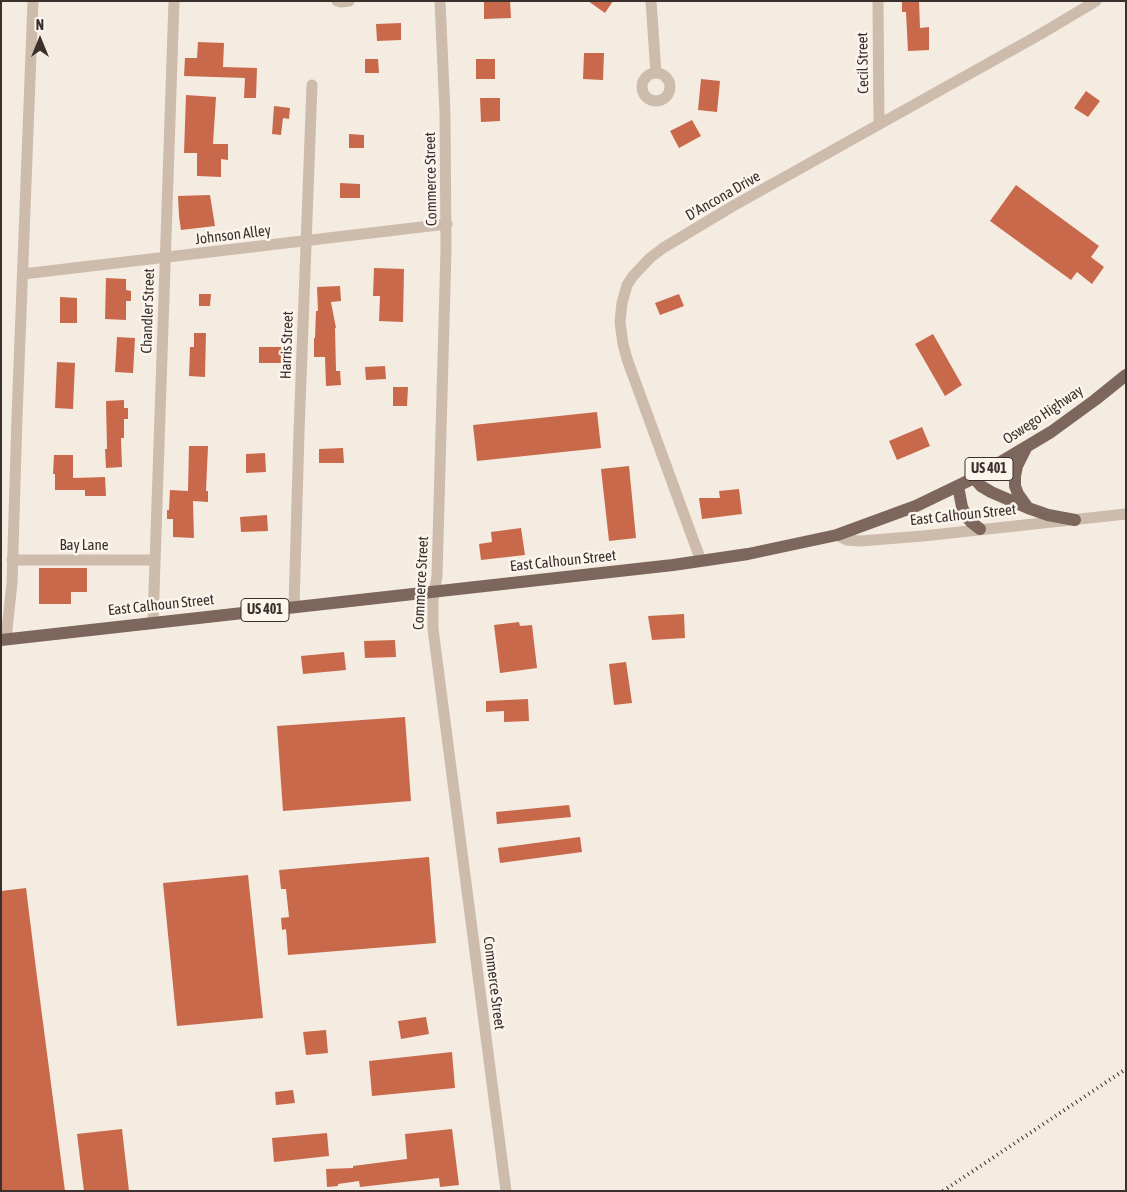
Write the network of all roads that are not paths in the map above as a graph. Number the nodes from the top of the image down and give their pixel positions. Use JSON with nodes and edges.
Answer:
{"nodes":[{"id":1,"x":32,"y":1,"type":"edge"},
{"id":2,"x":174,"y":1,"type":"edge"},
{"id":3,"x":337,"y":1,"type":"edge"},
{"id":4,"x":348,"y":1,"type":"edge"},
{"id":5,"x":440,"y":1,"type":"edge"},
{"id":6,"x":651,"y":1,"type":"edge"},
{"id":7,"x":878,"y":1,"type":"edge"},
{"id":8,"x":1096,"y":1,"type":"edge"},
{"id":9,"x":656,"y":73,"type":"dead end"},
{"id":10,"x":312,"y":85,"type":"dead end"},
{"id":11,"x":879,"y":124,"type":"junction"},
{"id":12,"x":447,"y":224,"type":"junction"},
{"id":13,"x":306,"y":241,"type":"junction"},
{"id":14,"x":165,"y":258,"type":"junction"},
{"id":15,"x":23,"y":274,"type":"junction"},
{"id":16,"x":1126,"y":375,"type":"edge"},
{"id":17,"x":1026,"y":448,"type":"junction"},
{"id":18,"x":974,"y":478,"type":"junction"},
{"id":19,"x":958,"y":486,"type":"junction"},
{"id":20,"x":1028,"y":508,"type":"junction"},
{"id":21,"x":1126,"y":514,"type":"edge"},
{"id":22,"x":1075,"y":520,"type":"junction"},
{"id":23,"x":980,"y":529,"type":"junction"},
{"id":24,"x":837,"y":534,"type":"junction"},
{"id":25,"x":12,"y":560,"type":"junction"},
{"id":26,"x":155,"y":560,"type":"junction"},
{"id":27,"x":700,"y":561,"type":"junction"},
{"id":28,"x":434,"y":591,"type":"junction"},
{"id":29,"x":294,"y":607,"type":"junction"},
{"id":30,"x":153,"y":622,"type":"junction"},
{"id":31,"x":4,"y":639,"type":"edge"},
{"id":32,"x":506,"y":1191,"type":"edge"}],
"edges":[{"from":1,"to":15,"type":"street"},
{"from":2,"to":14,"type":"street","name":"Chandler Street"},
{"from":3,"to":4,"type":"street"},
{"from":5,"to":12,"type":"street","name":"Commerce Street"},
{"from":6,"to":9,"type":"street"},
{"from":7,"to":11,"type":"street","name":"Cecil Street"},
{"from":8,"to":11,"type":"street","name":"D'Ancona Drive"},
{"from":10,"to":13,"type":"street","name":"Harris Street"},
{"from":11,"to":27,"type":"street","name":"D'Ancona Drive"},
{"from":12,"to":13,"type":"street","name":"Johnson Alley"},
{"from":12,"to":28,"type":"street","name":"Commerce Street"},
{"from":13,"to":14,"type":"street","name":"Johnson Alley"},
{"from":13,"to":29,"type":"street","name":"Harris Street"},
{"from":14,"to":15,"type":"street","name":"Johnson Alley"},
{"from":14,"to":26,"type":"street","name":"Chandler Street"},
{"from":15,"to":25,"type":"street"},
{"from":16,"to":17,"type":"main road","name":"Oswego Highway","number":"US 401"},
{"from":17,"to":18,"type":"main road","name":"Oswego Highway","number":"US 401"},
{"from":17,"to":20,"type":"main road"},
{"from":18,"to":19,"type":"main road","name":"Oswego Highway","number":"US 401"},
{"from":18,"to":20,"type":"main road"},
{"from":19,"to":23,"type":"main road"},
{"from":19,"to":24,"type":"main road","name":"Oswego Highway","number":"US 401"},
{"from":20,"to":22,"type":"main road"},
{"from":21,"to":22,"type":"street","name":"East Calhoun Street"},
{"from":22,"to":23,"type":"street","name":"East Calhoun Street"},
{"from":23,"to":24,"type":"street","name":"East Calhoun Street"},
{"from":24,"to":27,"type":"main road","name":"East Calhoun Street","number":"US 401"},
{"from":25,"to":26,"type":"street","name":"Bay Lane"},
{"from":25,"to":31,"type":"street"},
{"from":26,"to":30,"type":"street","name":"Chandler Street"},
{"from":27,"to":28,"type":"main road","name":"East Calhoun Street","number":"US 401"},
{"from":28,"to":29,"type":"main road","name":"East Calhoun Street","number":"US 401"},
{"from":28,"to":32,"type":"street","name":"Commerce Street"},
{"from":29,"to":30,"type":"main road","name":"East Calhoun Street","number":"US 401"},
{"from":30,"to":31,"type":"main road","name":"East Calhoun Street","number":"US 401"}]}
